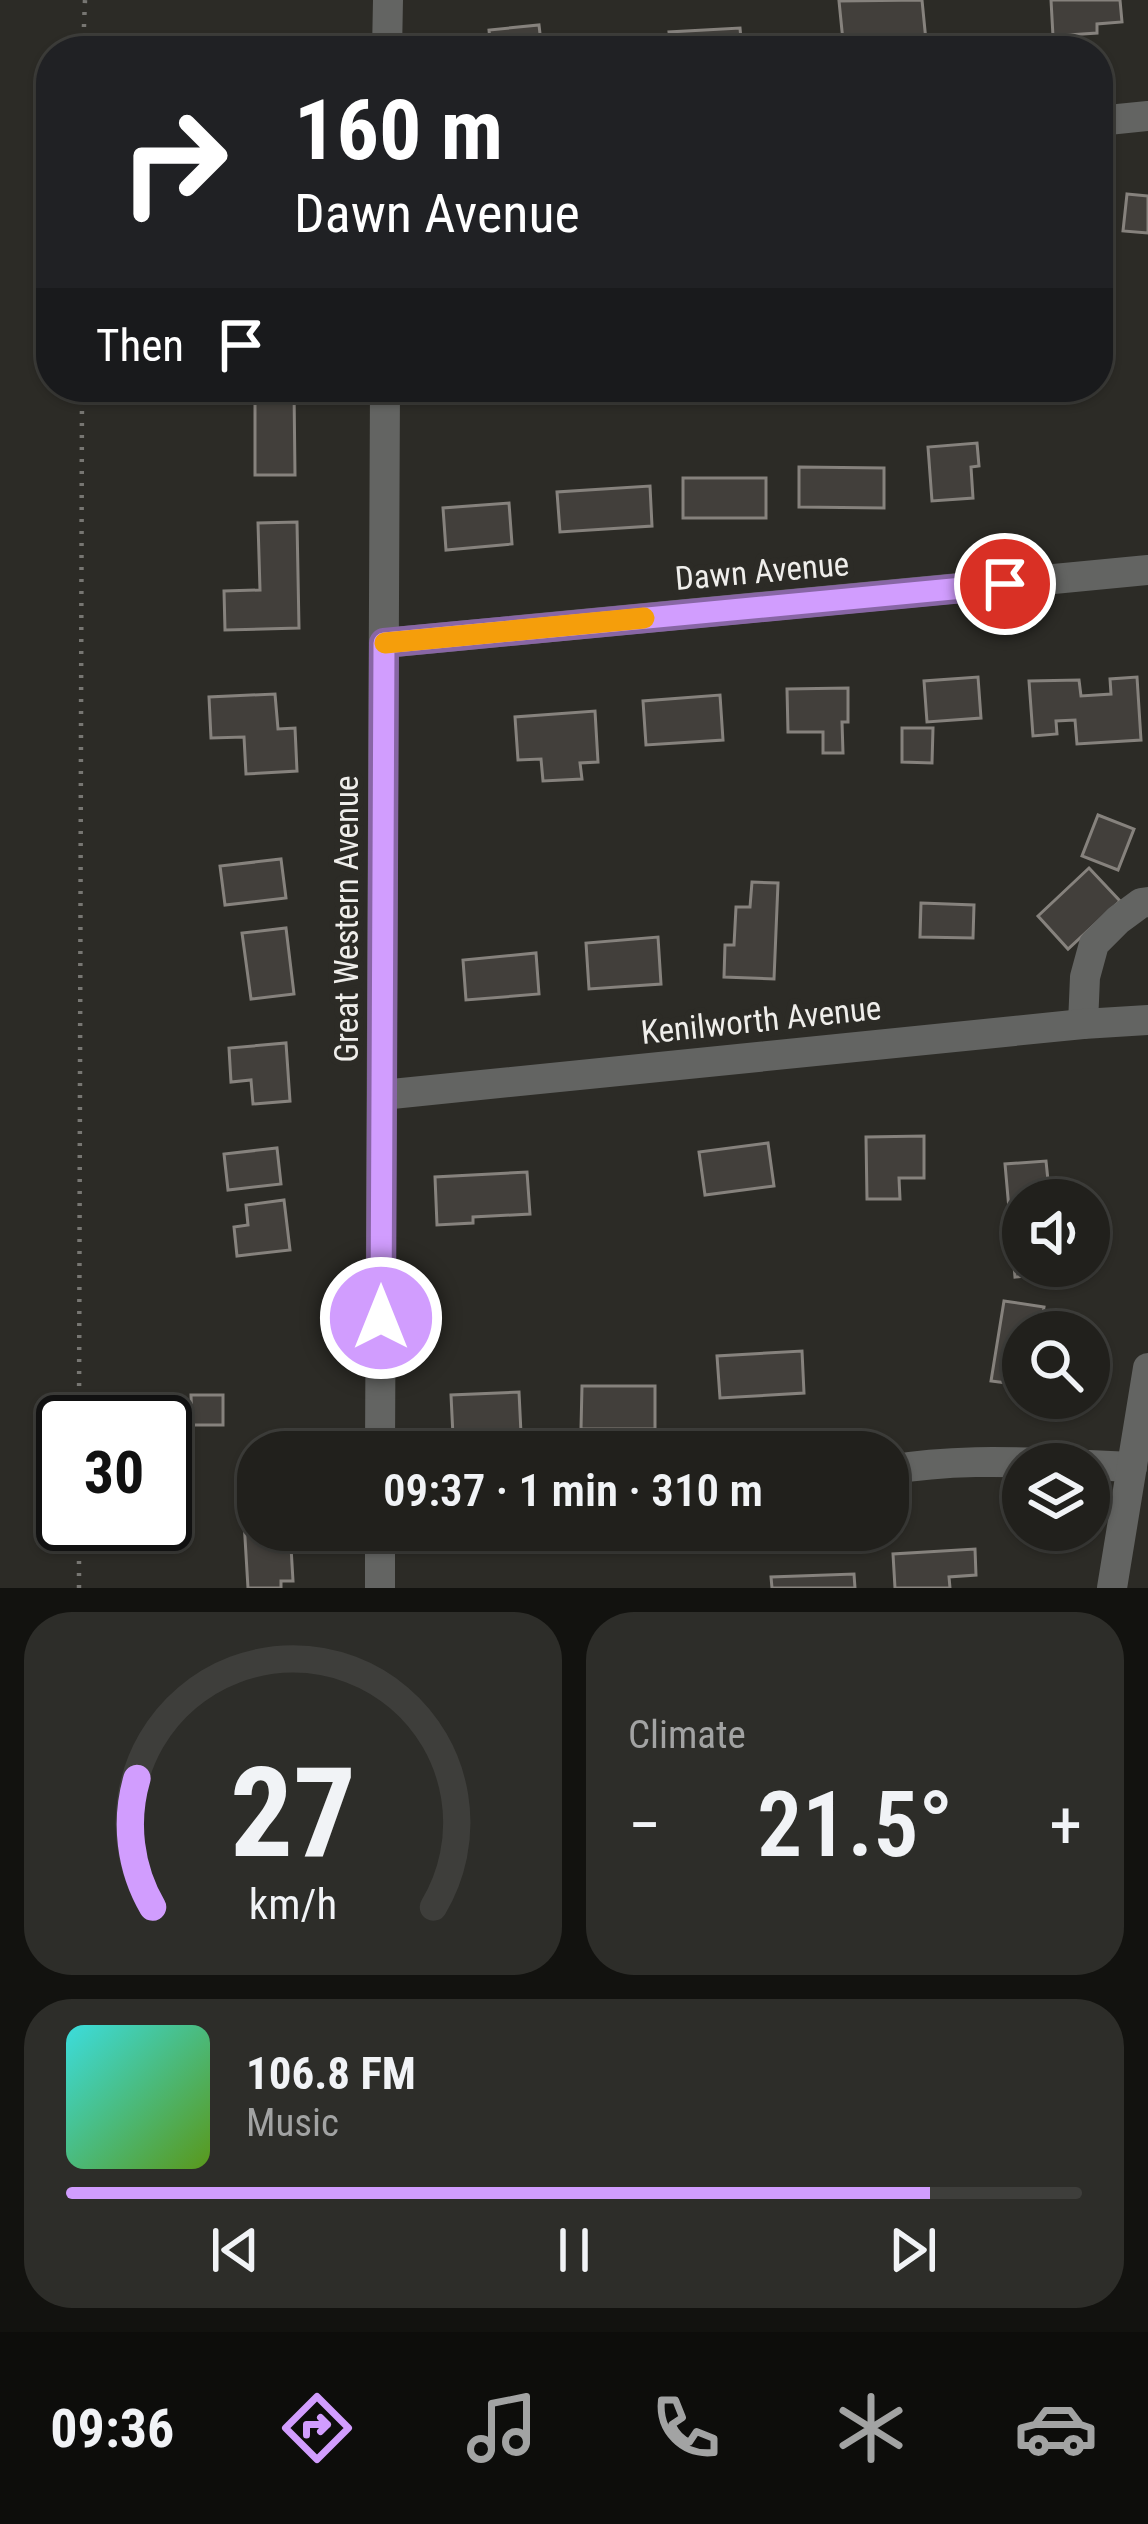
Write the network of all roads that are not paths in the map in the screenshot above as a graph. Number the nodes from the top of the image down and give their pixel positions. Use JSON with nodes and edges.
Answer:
{"nodes":[{"id":1,"x":388,"y":0,"type":"edge"},
{"id":2,"x":387,"y":36,"type":"edge"},
{"id":3,"x":1148,"y":116,"type":"edge"},
{"id":4,"x":1113,"y":120,"type":"edge"},
{"id":5,"x":385,"y":402,"type":"edge"},
{"id":6,"x":1148,"y":570,"type":"edge"},
{"id":7,"x":384,"y":643,"type":"junction"},
{"id":8,"x":1148,"y":902,"type":"edge"},
{"id":9,"x":1148,"y":1020,"type":"edge"},
{"id":10,"x":1083,"y":1024,"type":"junction"},
{"id":11,"x":382,"y":1095,"type":"junction"},
{"id":12,"x":1148,"y":1368,"type":"edge"},
{"id":13,"x":380,"y":1431,"type":"edge"},
{"id":14,"x":1002,"y":1461,"type":"edge"},
{"id":15,"x":1110,"y":1466,"type":"edge"},
{"id":16,"x":909,"y":1468,"type":"edge"},
{"id":17,"x":1132,"y":1468,"type":"junction"},
{"id":18,"x":380,"y":1551,"type":"edge"},
{"id":19,"x":380,"y":1588,"type":"edge"},
{"id":20,"x":1112,"y":1588,"type":"edge"}],
"edges":[{"from":1,"to":2,"type":"street"},
{"from":3,"to":4,"type":"street"},
{"from":5,"to":7,"type":"street","name":"Great Western Avenue"},
{"from":6,"to":7,"type":"street","name":"Dawn Avenue"},
{"from":7,"to":11,"type":"street","name":"Great Western Avenue"},
{"from":8,"to":10,"type":"street"},
{"from":9,"to":10,"type":"street","name":"Kenilworth Avenue"},
{"from":10,"to":11,"type":"street","name":"Kenilworth Avenue"},
{"from":11,"to":13,"type":"street","name":"Great Western Avenue"},
{"from":12,"to":17,"type":"street"},
{"from":14,"to":16,"type":"street"},
{"from":15,"to":17,"type":"street"},
{"from":17,"to":20,"type":"street"},
{"from":18,"to":19,"type":"street"}]}
